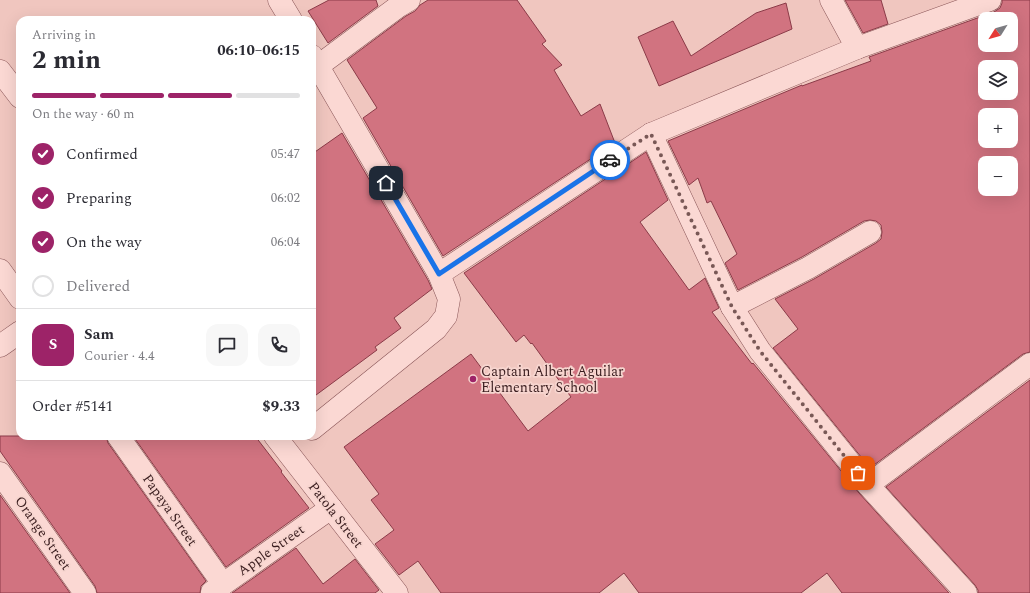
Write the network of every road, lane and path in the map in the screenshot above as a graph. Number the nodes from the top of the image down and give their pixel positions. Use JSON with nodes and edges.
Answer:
{"nodes":[{"id":1,"x":279,"y":0,"type":"edge"},
{"id":2,"x":409,"y":0,"type":"edge"},
{"id":3,"x":831,"y":0,"type":"edge"},
{"id":4,"x":990,"y":0,"type":"edge"},
{"id":5,"x":289,"y":16,"type":"edge"},
{"id":6,"x":858,"y":48,"type":"junction"},
{"id":7,"x":316,"y":60,"type":"edge"},
{"id":8,"x":316,"y":63,"type":"edge"},
{"id":9,"x":0,"y":70,"type":"edge"},
{"id":10,"x":16,"y":92,"type":"edge"},
{"id":11,"x":651,"y":134,"type":"junction"},
{"id":12,"x":870,"y":232,"type":"dead end"},
{"id":13,"x":0,"y":270,"type":"edge"},
{"id":14,"x":439,"y":274,"type":"junction"},
{"id":15,"x":16,"y":292,"type":"edge"},
{"id":16,"x":732,"y":307,"type":"junction"},
{"id":17,"x":16,"y":335,"type":"edge"},
{"id":18,"x":0,"y":346,"type":"edge"},
{"id":19,"x":1030,"y":364,"type":"edge"},
{"id":20,"x":316,"y":426,"type":"edge"},
{"id":21,"x":121,"y":440,"type":"edge"},
{"id":22,"x":290,"y":440,"type":"edge"},
{"id":23,"x":280,"y":443,"type":"edge"},
{"id":24,"x":0,"y":473,"type":"edge"},
{"id":25,"x":868,"y":486,"type":"junction"},
{"id":26,"x":331,"y":508,"type":"junction"},
{"id":27,"x":217,"y":589,"type":"edge"},
{"id":28,"x":86,"y":593,"type":"edge"},
{"id":29,"x":397,"y":593,"type":"edge"},
{"id":30,"x":966,"y":593,"type":"edge"}],
"edges":[{"from":1,"to":5,"type":"street"},
{"from":2,"to":7,"type":"street"},
{"from":3,"to":6,"type":"street"},
{"from":4,"to":6,"type":"street"},
{"from":6,"to":11,"type":"street"},
{"from":8,"to":14,"type":"street"},
{"from":9,"to":10,"type":"street"},
{"from":11,"to":14,"type":"street"},
{"from":11,"to":16,"type":"street"},
{"from":12,"to":16,"type":"street"},
{"from":13,"to":15,"type":"street"},
{"from":14,"to":20,"type":"street"},
{"from":16,"to":25,"type":"street"},
{"from":17,"to":18,"type":"street"},
{"from":19,"to":25,"type":"street"},
{"from":21,"to":27,"type":"street","name":"Papaya Street"},
{"from":22,"to":23,"type":"street"},
{"from":23,"to":26,"type":"street","name":"Patola Street"},
{"from":24,"to":28,"type":"street","name":"Orange Street"},
{"from":25,"to":30,"type":"street"},
{"from":26,"to":27,"type":"street","name":"Apple Street"},
{"from":26,"to":29,"type":"street","name":"Patola Street"}]}
